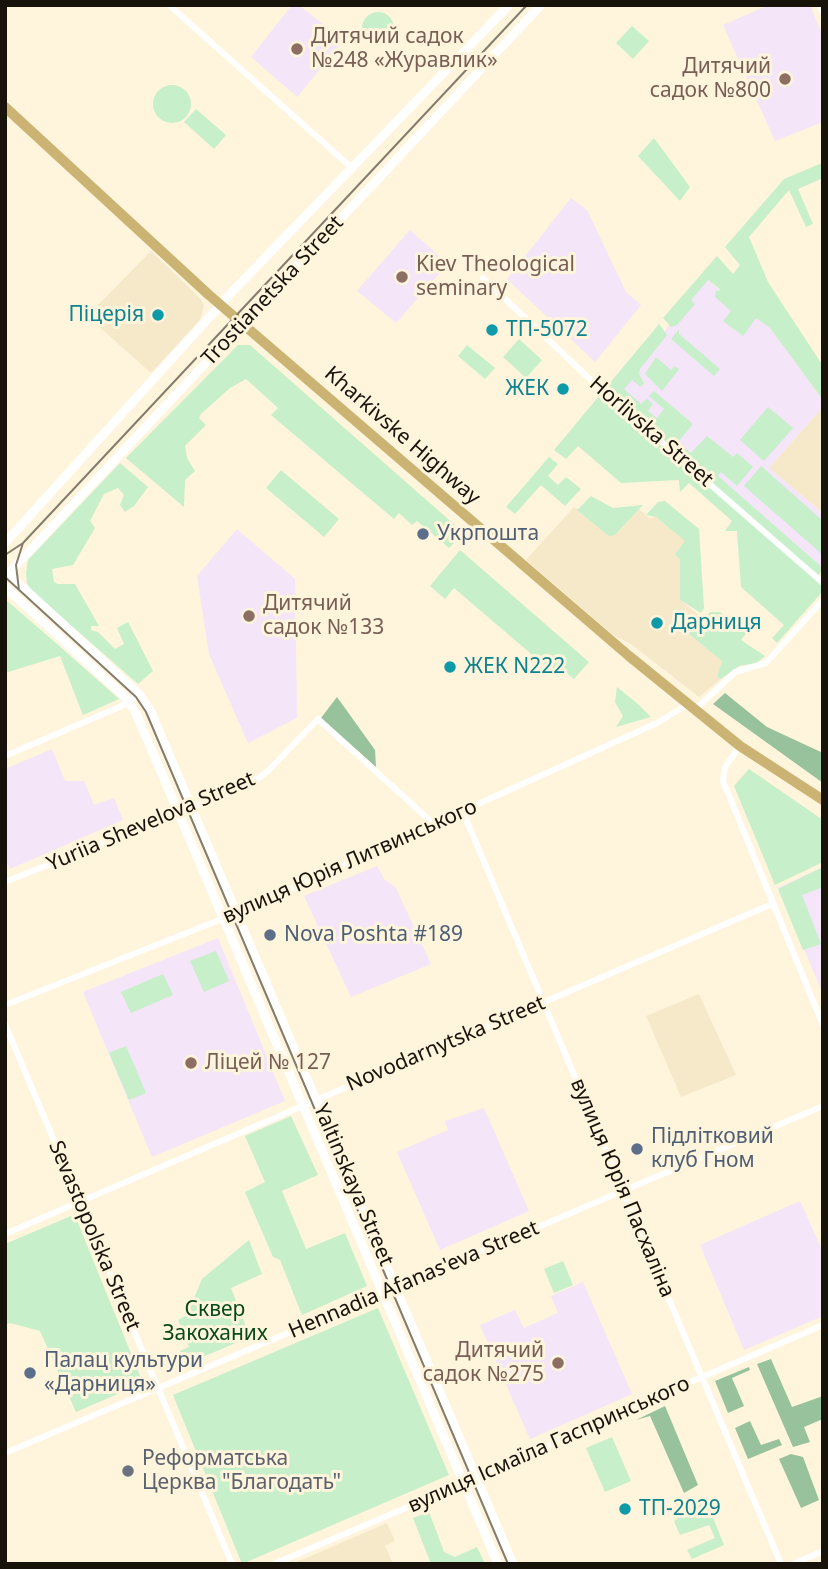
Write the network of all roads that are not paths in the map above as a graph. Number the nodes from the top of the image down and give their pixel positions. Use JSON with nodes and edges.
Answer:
{"nodes":[{"id":1,"x":169,"y":5,"type":"edge"},
{"id":2,"x":509,"y":5,"type":"edge"},
{"id":3,"x":541,"y":5,"type":"edge"},
{"id":4,"x":819,"y":5,"type":"edge"},
{"id":5,"x":823,"y":13,"type":"edge"},
{"id":6,"x":5,"y":107,"type":"edge"},
{"id":7,"x":352,"y":168,"type":"junction"},
{"id":8,"x":483,"y":278,"type":"dead end"},
{"id":9,"x":220,"y":305,"type":"junction"},
{"id":10,"x":244,"y":325,"type":"junction"},
{"id":11,"x":5,"y":543,"type":"edge"},
{"id":12,"x":6,"y":574,"type":"edge"},
{"id":13,"x":823,"y":583,"type":"edge"},
{"id":14,"x":5,"y":587,"type":"edge"},
{"id":15,"x":823,"y":600,"type":"edge"},
{"id":16,"x":139,"y":694,"type":"junction"},
{"id":17,"x":129,"y":702,"type":"junction"},
{"id":18,"x":691,"y":708,"type":"junction"},
{"id":19,"x":740,"y":746,"type":"junction"},
{"id":20,"x":5,"y":756,"type":"edge"},
{"id":21,"x":823,"y":800,"type":"edge"},
{"id":22,"x":192,"y":807,"type":"junction"},
{"id":23,"x":179,"y":812,"type":"junction"},
{"id":24,"x":463,"y":812,"type":"junction"},
{"id":25,"x":435,"y":825,"type":"junction"},
{"id":26,"x":5,"y":882,"type":"edge"},
{"id":27,"x":772,"y":904,"type":"junction"},
{"id":28,"x":237,"y":913,"type":"junction"},
{"id":29,"x":224,"y":919,"type":"junction"},
{"id":30,"x":543,"y":1002,"type":"junction"},
{"id":31,"x":5,"y":1005,"type":"edge"},
{"id":32,"x":5,"y":1024,"type":"edge"},
{"id":33,"x":823,"y":1025,"type":"edge"},
{"id":34,"x":317,"y":1100,"type":"junction"},
{"id":35,"x":304,"y":1106,"type":"junction"},
{"id":36,"x":823,"y":1106,"type":"edge"},
{"id":37,"x":622,"y":1191,"type":"junction"},
{"id":38,"x":79,"y":1204,"type":"junction"},
{"id":39,"x":5,"y":1234,"type":"edge"},
{"id":40,"x":396,"y":1287,"type":"junction"},
{"id":41,"x":383,"y":1293,"type":"junction"},
{"id":42,"x":823,"y":1325,"type":"edge"},
{"id":43,"x":702,"y":1377,"type":"junction"},
{"id":44,"x":160,"y":1389,"type":"junction"},
{"id":45,"x":5,"y":1453,"type":"edge"},
{"id":46,"x":478,"y":1477,"type":"junction"},
{"id":47,"x":464,"y":1483,"type":"junction"},
{"id":48,"x":823,"y":1551,"type":"edge"},
{"id":49,"x":232,"y":1564,"type":"edge"},
{"id":50,"x":274,"y":1564,"type":"edge"},
{"id":51,"x":498,"y":1564,"type":"edge"},
{"id":52,"x":513,"y":1564,"type":"edge"},
{"id":53,"x":781,"y":1564,"type":"edge"},
{"id":54,"x":793,"y":1564,"type":"edge"}],
"edges":[{"from":1,"to":7,"type":"street"},
{"from":2,"to":7,"type":"street","name":"Trostianetska Street"},
{"from":3,"to":10,"type":"street","name":"Trostianetska Street"},
{"from":4,"to":5,"type":"street"},
{"from":6,"to":9,"type":"main road","name":"Kharkivske Highway"},
{"from":7,"to":9,"type":"street","name":"Trostianetska Street"},
{"from":8,"to":13,"type":"street","name":"Horlivska Street"},
{"from":9,"to":10,"type":"main road","name":"Kharkivske Highway"},
{"from":9,"to":11,"type":"street","name":"Trostianetska Street"},
{"from":10,"to":12,"type":"street","name":"Trostianetska Street"},
{"from":10,"to":18,"type":"main road","name":"Kharkivske Highway"},
{"from":12,"to":16,"type":"street","name":"Yaltinskaya Street"},
{"from":14,"to":17,"type":"street"},
{"from":15,"to":18,"type":"street","name":"вулиця Юрія Литвинського"},
{"from":16,"to":17,"type":"street"},
{"from":16,"to":22,"type":"street","name":"Yaltinskaya Street"},
{"from":17,"to":20,"type":"street"},
{"from":17,"to":23,"type":"street","name":"Yaltinskaya Street"},
{"from":18,"to":19,"type":"main road","name":"Kharkivske Highway"},
{"from":18,"to":24,"type":"street","name":"вулиця Юрія Литвинського"},
{"from":19,"to":21,"type":"main road","name":"Kharkivske Highway"},
{"from":19,"to":27,"type":"street"},
{"from":22,"to":23,"type":"street","name":"Yuriia Shevelova Street"},
{"from":22,"to":25,"type":"street","name":"Yuriia Shevelova Street"},
{"from":22,"to":28,"type":"street","name":"Yaltinskaya Street"},
{"from":23,"to":26,"type":"street","name":"Yuriia Shevelova Street"},
{"from":23,"to":29,"type":"street","name":"Yaltinskaya Street"},
{"from":24,"to":25,"type":"street","name":"вулиця Юрія Литвинського"},
{"from":24,"to":30,"type":"street","name":"вулиця Юрія Пасхаліна"},
{"from":25,"to":28,"type":"street","name":"вулиця Юрія Литвинського"},
{"from":27,"to":30,"type":"street","name":"Novodarnytska Street"},
{"from":27,"to":33,"type":"street"},
{"from":28,"to":29,"type":"street","name":"вулиця Юрія Литвинського"},
{"from":28,"to":34,"type":"street","name":"Yaltinskaya Street"},
{"from":29,"to":31,"type":"street","name":"вулиця Юрія Литвинського"},
{"from":29,"to":35,"type":"street","name":"Yaltinskaya Street"},
{"from":30,"to":34,"type":"street","name":"Novodarnytska Street"},
{"from":30,"to":37,"type":"street","name":"вулиця Юрія Пасхаліна"},
{"from":32,"to":38,"type":"street","name":"Sevastopolska Street"},
{"from":34,"to":35,"type":"street","name":"Novodarnytska Street"},
{"from":34,"to":40,"type":"street","name":"Yaltinskaya Street"},
{"from":35,"to":38,"type":"street","name":"Novodarnytska Street"},
{"from":35,"to":41,"type":"street","name":"Yaltinskaya Street"},
{"from":36,"to":37,"type":"street","name":"Hennadia Afanas'eva Street"},
{"from":37,"to":40,"type":"street","name":"Hennadia Afanas'eva Street"},
{"from":37,"to":43,"type":"street","name":"вулиця Юрія Пасхаліна"},
{"from":38,"to":39,"type":"street","name":"Novodarnytska Street"},
{"from":38,"to":44,"type":"street","name":"Sevastopolska Street"},
{"from":40,"to":41,"type":"street","name":"Hennadia Afanas'eva Street"},
{"from":40,"to":46,"type":"street","name":"Yaltinskaya Street"},
{"from":41,"to":44,"type":"street","name":"Hennadia Afanas'eva Street"},
{"from":41,"to":47,"type":"street","name":"Yaltinskaya Street"},
{"from":42,"to":43,"type":"street","name":"вулиця Ісмаїла Гаспринського"},
{"from":43,"to":46,"type":"street","name":"вулиця Ісмаїла Гаспринського"},
{"from":43,"to":53,"type":"street","name":"вулиця Юрія Пасхаліна"},
{"from":44,"to":45,"type":"street","name":"Hennadia Afanas'eva Street"},
{"from":44,"to":49,"type":"street","name":"Sevastopolska Street"},
{"from":46,"to":47,"type":"street","name":"вулиця Ісмаїла Гаспринського"},
{"from":46,"to":52,"type":"street","name":"Yaltinskaya Street"},
{"from":47,"to":50,"type":"street","name":"вулиця Ісмаїла Гаспринського"},
{"from":47,"to":51,"type":"street","name":"Yaltinskaya Street"},
{"from":48,"to":54,"type":"street"}]}
